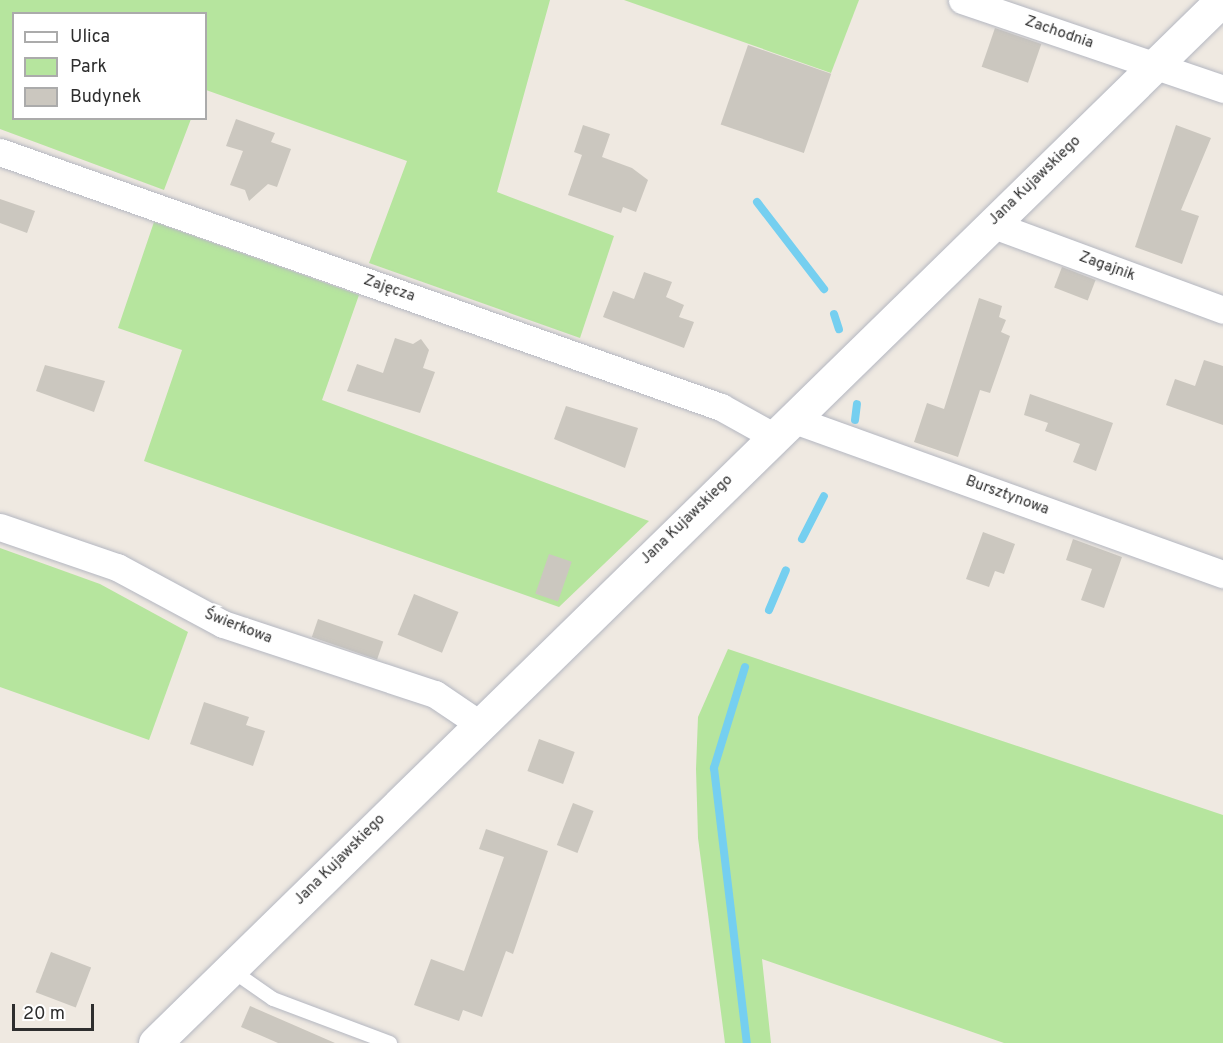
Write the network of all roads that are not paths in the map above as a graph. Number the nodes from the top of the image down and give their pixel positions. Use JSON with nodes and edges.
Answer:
{"nodes":[{"id":1,"x":962,"y":0,"type":"edge"},
{"id":2,"x":1222,"y":0,"type":"edge"},
{"id":3,"x":1155,"y":66,"type":"junction"},
{"id":4,"x":1223,"y":89,"type":"edge"},
{"id":5,"x":0,"y":152,"type":"edge"},
{"id":6,"x":991,"y":224,"type":"junction"},
{"id":7,"x":1223,"y":310,"type":"edge"},
{"id":8,"x":782,"y":427,"type":"junction"},
{"id":9,"x":0,"y":527,"type":"edge"},
{"id":10,"x":1223,"y":574,"type":"edge"},
{"id":11,"x":478,"y":723,"type":"junction"},
{"id":12,"x":230,"y":969,"type":"junction"},
{"id":13,"x":155,"y":1043,"type":"edge"},
{"id":14,"x":390,"y":1043,"type":"edge"}],
"edges":[{"from":1,"to":3,"type":"street","name":"Zachodnia"},
{"from":2,"to":3,"type":"main road","name":"Jana Kujawskiego"},
{"from":3,"to":4,"type":"street","name":"Zachodnia"},
{"from":3,"to":6,"type":"main road","name":"Jana Kujawskiego"},
{"from":5,"to":8,"type":"street","name":"Zajęcza"},
{"from":6,"to":7,"type":"street","name":"Zagajnik"},
{"from":6,"to":8,"type":"main road","name":"Jana Kujawskiego"},
{"from":8,"to":10,"type":"street","name":"Bursztynowa"},
{"from":8,"to":11,"type":"main road","name":"Jana Kujawskiego"},
{"from":9,"to":11,"type":"street","name":"Świerkowa"},
{"from":11,"to":12,"type":"main road","name":"Jana Kujawskiego"},
{"from":12,"to":13,"type":"main road","name":"Jana Kujawskiego"},
{"from":12,"to":14,"type":"lane"}]}
